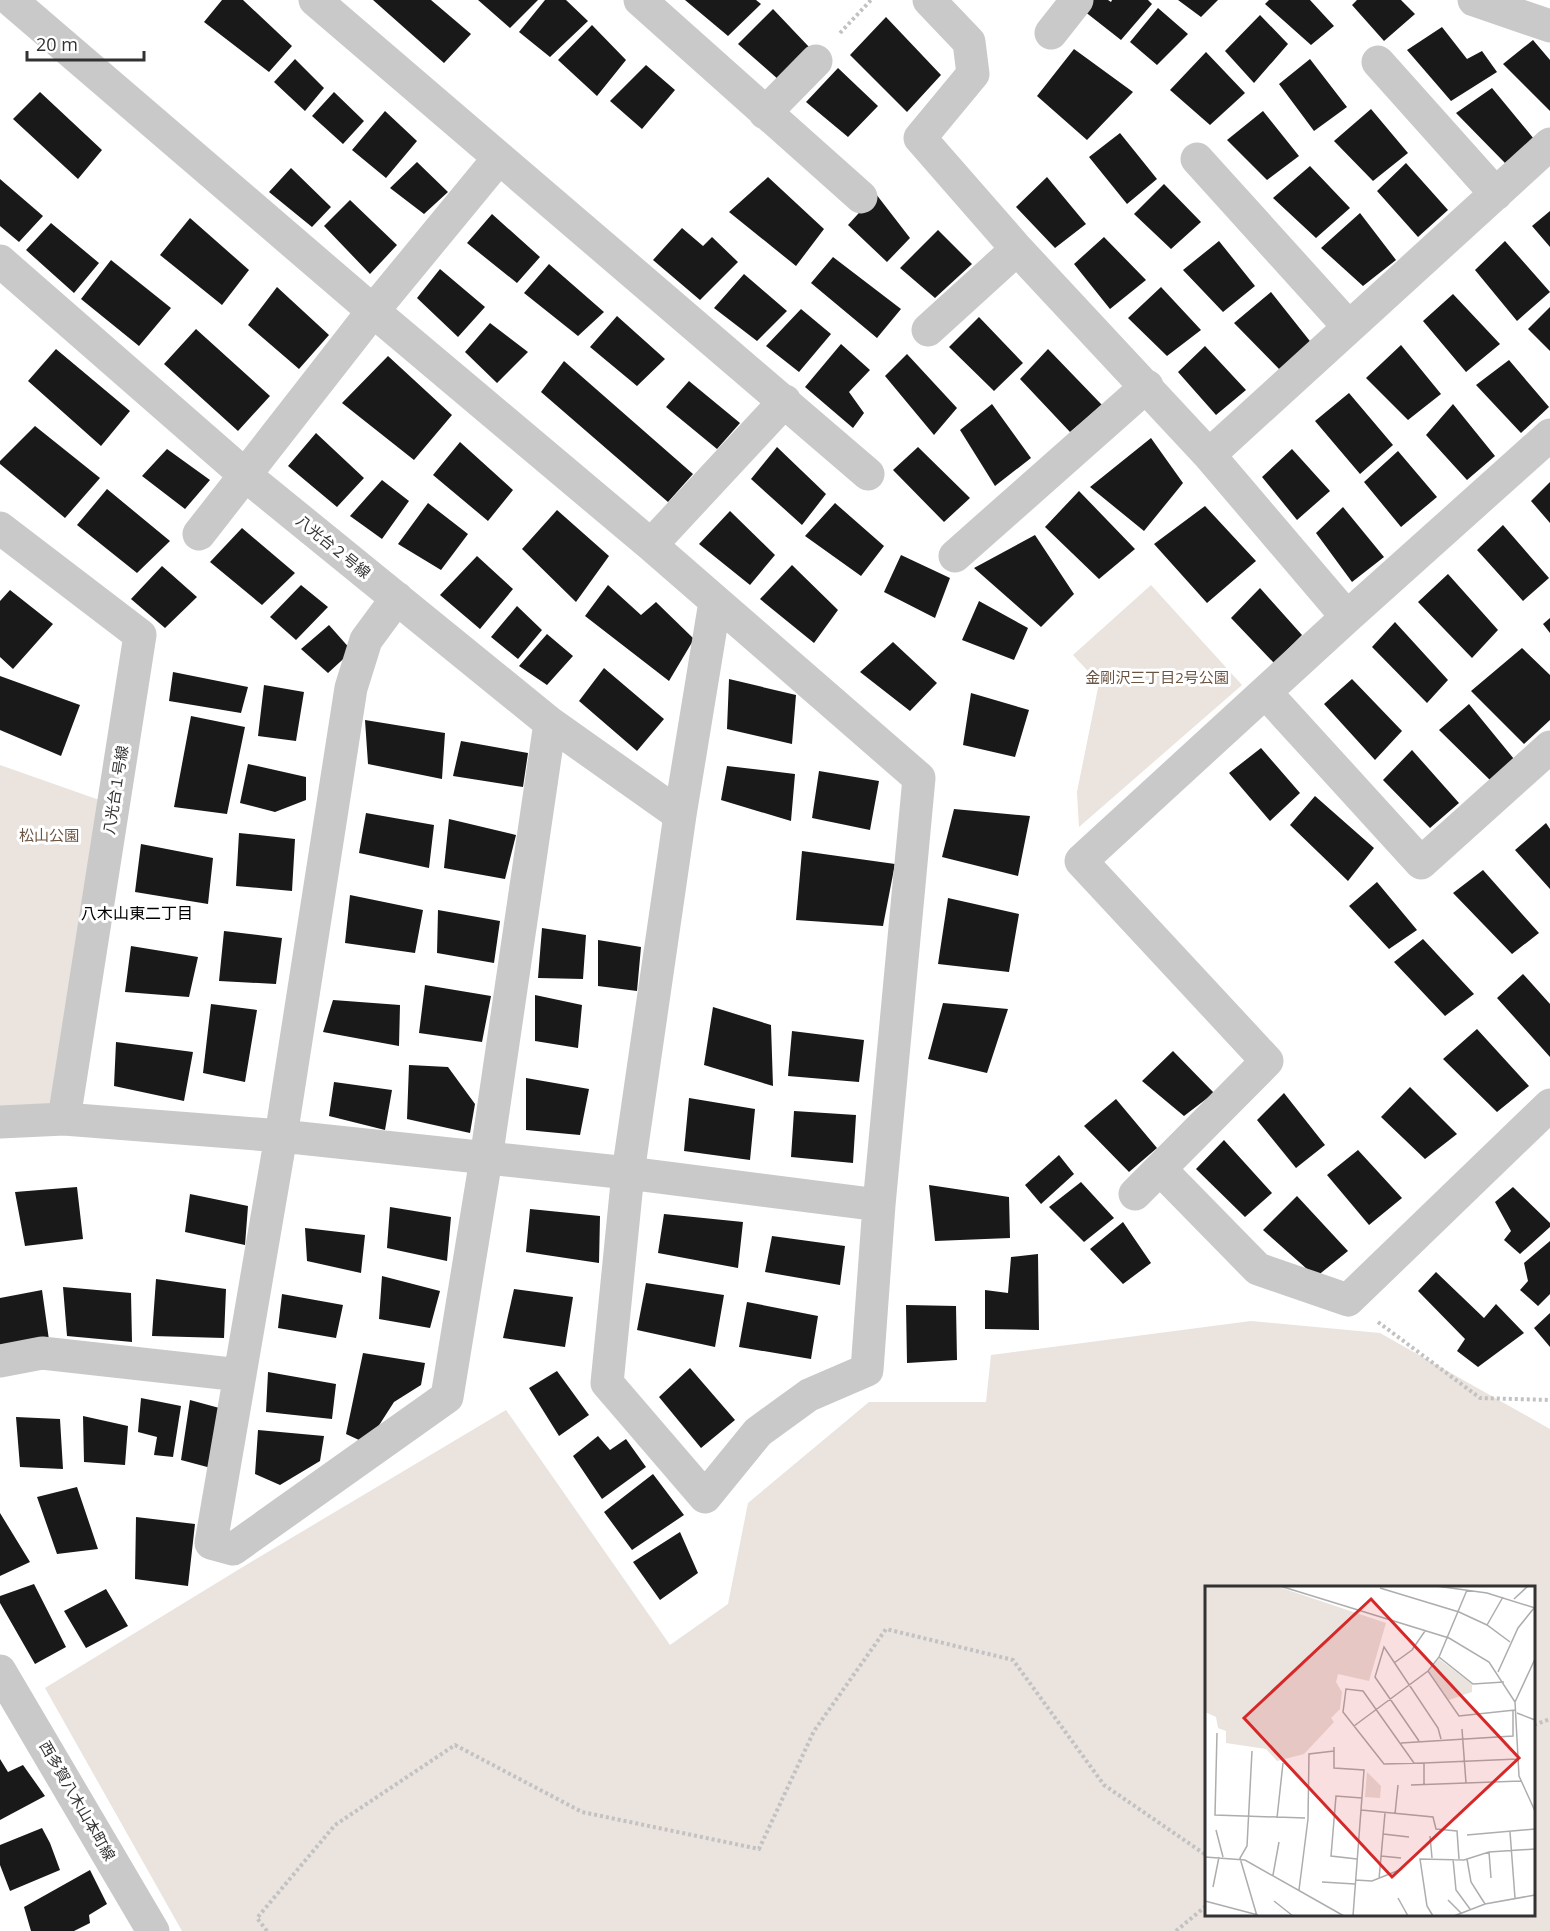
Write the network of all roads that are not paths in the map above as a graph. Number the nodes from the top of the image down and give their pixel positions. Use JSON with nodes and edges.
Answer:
{"nodes":[{"id":1,"x":315,"y":0,"type":"edge"},
{"id":2,"x":640,"y":0,"type":"edge"},
{"id":3,"x":929,"y":0,"type":"edge"},
{"id":4,"x":1077,"y":0,"type":"edge"},
{"id":5,"x":1474,"y":0,"type":"edge"},
{"id":6,"x":9,"y":6,"type":"edge"},
{"id":7,"x":1550,"y":26,"type":"edge"},
{"id":8,"x":1051,"y":33,"type":"dead end"},
{"id":9,"x":816,"y":61,"type":"dead end"},
{"id":10,"x":1378,"y":62,"type":"dead end"},
{"id":11,"x":765,"y":113,"type":"junction"},
{"id":12,"x":1550,"y":144,"type":"edge"},
{"id":13,"x":499,"y":158,"type":"junction"},
{"id":14,"x":1197,"y":159,"type":"dead end"},
{"id":15,"x":1496,"y":194,"type":"junction"},
{"id":16,"x":861,"y":197,"type":"dead end"},
{"id":17,"x":1017,"y":249,"type":"junction"},
{"id":18,"x":0,"y":261,"type":"edge"},
{"id":19,"x":373,"y":311,"type":"junction"},
{"id":20,"x":1348,"y":326,"type":"junction"},
{"id":21,"x":928,"y":330,"type":"dead end"},
{"id":22,"x":1147,"y":386,"type":"junction"},
{"id":23,"x":785,"y":402,"type":"junction"},
{"id":24,"x":1550,"y":435,"type":"edge"},
{"id":25,"x":1209,"y":455,"type":"junction"},
{"id":26,"x":868,"y":474,"type":"dead end"},
{"id":27,"x":245,"y":476,"type":"junction"},
{"id":28,"x":0,"y":528,"type":"edge"},
{"id":29,"x":199,"y":534,"type":"dead end"},
{"id":30,"x":651,"y":545,"type":"junction"},
{"id":31,"x":955,"y":556,"type":"dead end"},
{"id":32,"x":398,"y":598,"type":"junction"},
{"id":33,"x":715,"y":602,"type":"junction"},
{"id":34,"x":1347,"y":616,"type":"junction"},
{"id":35,"x":1266,"y":693,"type":"junction"},
{"id":36,"x":550,"y":723,"type":"junction"},
{"id":37,"x":1550,"y":747,"type":"edge"},
{"id":38,"x":680,"y":815,"type":"junction"},
{"id":39,"x":1550,"y":1105,"type":"edge"},
{"id":40,"x":64,"y":1119,"type":"junction"},
{"id":41,"x":0,"y":1122,"type":"edge"},
{"id":42,"x":281,"y":1136,"type":"junction"},
{"id":43,"x":486,"y":1159,"type":"junction"},
{"id":44,"x":1160,"y":1169,"type":"junction"},
{"id":45,"x":628,"y":1173,"type":"junction"},
{"id":46,"x":1135,"y":1194,"type":"dead end"},
{"id":47,"x":879,"y":1206,"type":"junction"},
{"id":48,"x":0,"y":1361,"type":"edge"},
{"id":49,"x":240,"y":1375,"type":"junction"},
{"id":50,"x":0,"y":1671,"type":"edge"},
{"id":51,"x":153,"y":1931,"type":"edge"}],
"edges":[{"from":1,"to":13,"type":"street"},
{"from":2,"to":11,"type":"street"},
{"from":3,"to":17,"type":"street"},
{"from":4,"to":8,"type":"street"},
{"from":5,"to":7,"type":"street"},
{"from":6,"to":19,"type":"street"},
{"from":9,"to":11,"type":"street"},
{"from":10,"to":15,"type":"street"},
{"from":11,"to":16,"type":"street"},
{"from":12,"to":15,"type":"street"},
{"from":13,"to":19,"type":"street"},
{"from":13,"to":23,"type":"street"},
{"from":14,"to":20,"type":"street"},
{"from":15,"to":20,"type":"street"},
{"from":17,"to":21,"type":"street"},
{"from":17,"to":22,"type":"street"},
{"from":18,"to":27,"type":"street","name":"八光台２号線"},
{"from":19,"to":27,"type":"street"},
{"from":19,"to":30,"type":"street"},
{"from":20,"to":25,"type":"street"},
{"from":22,"to":25,"type":"street"},
{"from":22,"to":31,"type":"street"},
{"from":23,"to":26,"type":"street"},
{"from":23,"to":30,"type":"street"},
{"from":24,"to":34,"type":"street"},
{"from":25,"to":34,"type":"street"},
{"from":27,"to":29,"type":"street"},
{"from":27,"to":32,"type":"street","name":"八光台２号線"},
{"from":28,"to":40,"type":"street","name":"八光台１号線"},
{"from":30,"to":33,"type":"street"},
{"from":32,"to":36,"type":"street","name":"八光台２号線"},
{"from":32,"to":42,"type":"street"},
{"from":33,"to":38,"type":"street"},
{"from":33,"to":47,"type":"street"},
{"from":34,"to":35,"type":"street"},
{"from":35,"to":37,"type":"street"},
{"from":35,"to":44,"type":"street"},
{"from":36,"to":38,"type":"street","name":"八光台２号線"},
{"from":36,"to":43,"type":"street"},
{"from":38,"to":45,"type":"street"},
{"from":39,"to":44,"type":"street"},
{"from":40,"to":41,"type":"street"},
{"from":40,"to":42,"type":"street"},
{"from":42,"to":43,"type":"street"},
{"from":42,"to":49,"type":"street"},
{"from":43,"to":45,"type":"street"},
{"from":43,"to":49,"type":"street"},
{"from":44,"to":46,"type":"street"},
{"from":45,"to":47,"type":"street"},
{"from":45,"to":47,"type":"street"},
{"from":48,"to":49,"type":"street"},
{"from":50,"to":51,"type":"street","name":"西多賀八木山本町線"}]}
